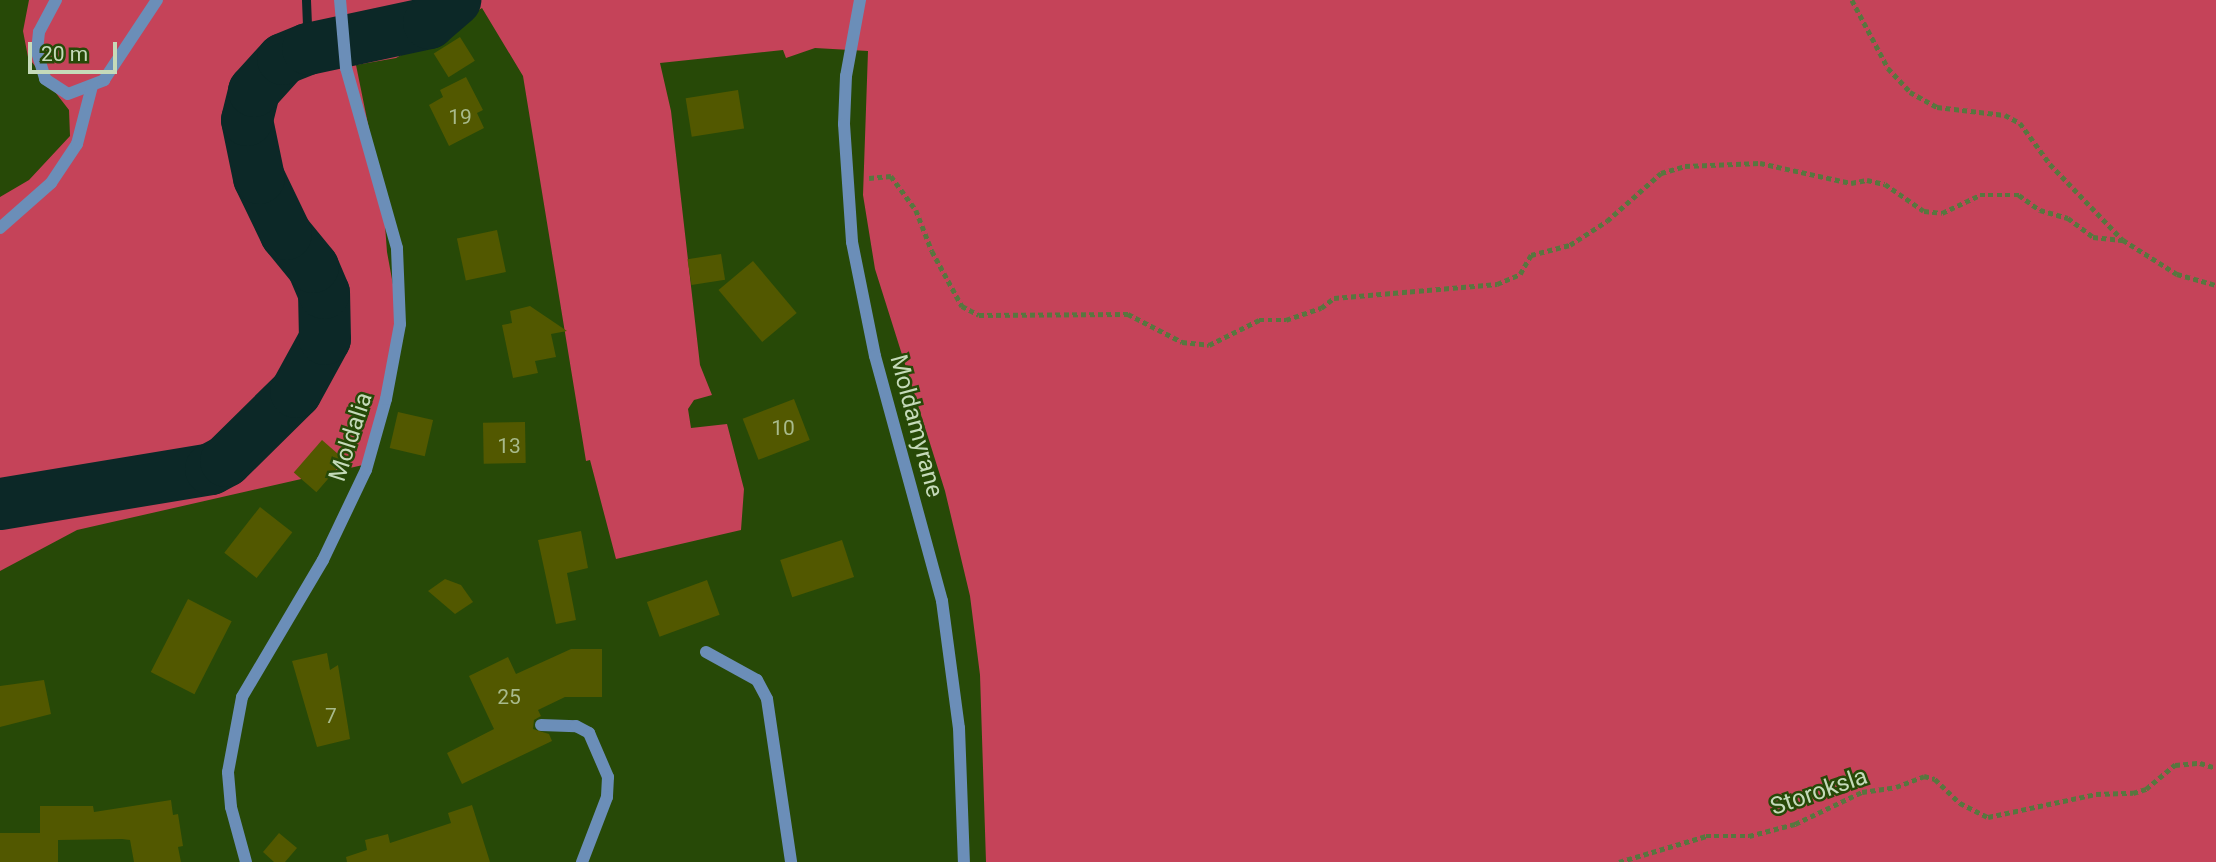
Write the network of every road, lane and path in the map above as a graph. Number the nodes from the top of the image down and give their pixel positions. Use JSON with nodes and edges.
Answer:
{"nodes":[{"id":1,"x":56,"y":0,"type":"edge"},
{"id":2,"x":157,"y":0,"type":"edge"},
{"id":3,"x":340,"y":0,"type":"edge"},
{"id":4,"x":860,"y":0,"type":"edge"},
{"id":5,"x":1852,"y":0,"type":"edge"},
{"id":6,"x":92,"y":86,"type":"junction"},
{"id":7,"x":847,"y":179,"type":"junction"},
{"id":8,"x":0,"y":228,"type":"edge"},
{"id":9,"x":2124,"y":240,"type":"junction"},
{"id":10,"x":2216,"y":285,"type":"edge"},
{"id":11,"x":706,"y":652,"type":"dead end"},
{"id":12,"x":541,"y":725,"type":"dead end"},
{"id":13,"x":2216,"y":768,"type":"edge"},
{"id":14,"x":246,"y":862,"type":"edge"},
{"id":15,"x":582,"y":862,"type":"edge"},
{"id":16,"x":791,"y":862,"type":"edge"},
{"id":17,"x":964,"y":862,"type":"edge"},
{"id":18,"x":1619,"y":862,"type":"edge"}],
"edges":[{"from":1,"to":6,"type":"street"},
{"from":2,"to":6,"type":"street"},
{"from":3,"to":14,"type":"street","name":"Moldalia"},
{"from":4,"to":7,"type":"street","name":"Moldamyrane"},
{"from":5,"to":9,"type":"path"},
{"from":6,"to":8,"type":"street"},
{"from":7,"to":9,"type":"path"},
{"from":7,"to":17,"type":"street","name":"Moldamyrane"},
{"from":9,"to":10,"type":"path"},
{"from":11,"to":16,"type":"street"},
{"from":12,"to":15,"type":"street"},
{"from":13,"to":18,"type":"path","name":"Storoksla"}]}
